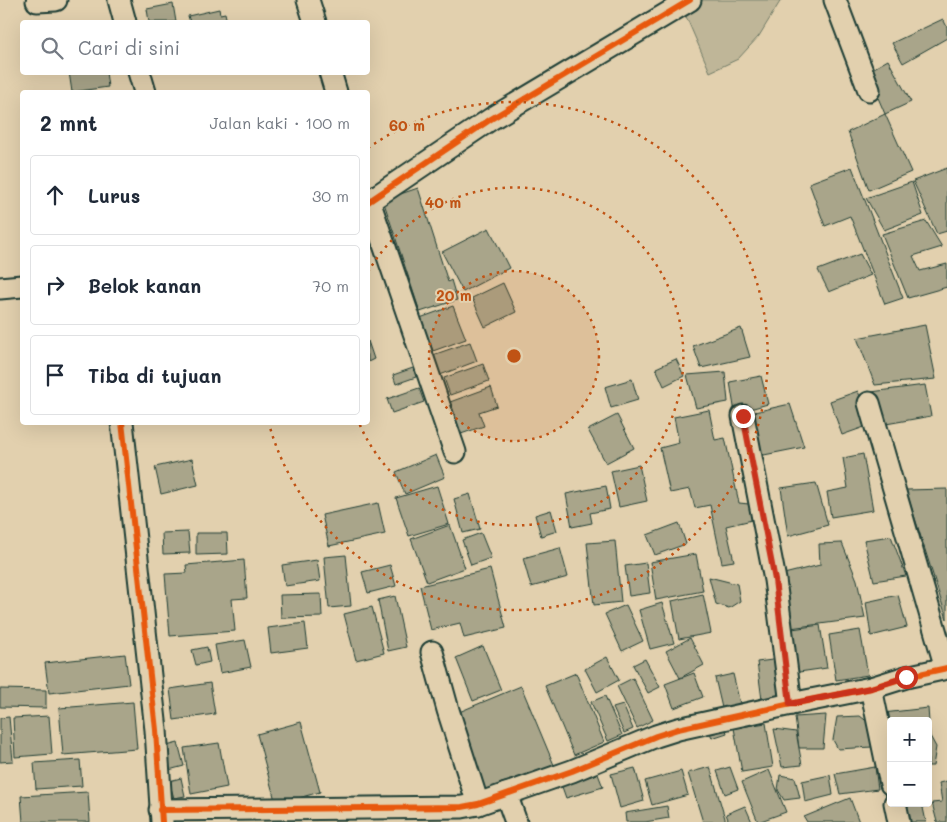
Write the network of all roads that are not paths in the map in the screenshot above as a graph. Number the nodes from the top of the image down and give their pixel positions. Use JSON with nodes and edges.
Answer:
{"nodes":[{"id":1,"x":119,"y":0,"type":"edge"},
{"id":2,"x":308,"y":0,"type":"edge"},
{"id":3,"x":690,"y":0,"type":"edge"},
{"id":4,"x":835,"y":0,"type":"edge"},
{"id":5,"x":124,"y":20,"type":"edge"},
{"id":6,"x":314,"y":20,"type":"edge"},
{"id":7,"x":140,"y":75,"type":"edge"},
{"id":8,"x":331,"y":75,"type":"edge"},
{"id":9,"x":144,"y":90,"type":"edge"},
{"id":10,"x":335,"y":90,"type":"edge"},
{"id":11,"x":869,"y":90,"type":"dead end"},
{"id":12,"x":370,"y":199,"type":"edge"},
{"id":13,"x":370,"y":206,"type":"edge"},
{"id":14,"x":20,"y":286,"type":"edge"},
{"id":15,"x":0,"y":288,"type":"edge"},
{"id":16,"x":869,"y":403,"type":"dead end"},
{"id":17,"x":743,"y":416,"type":"dead end"},
{"id":18,"x":122,"y":425,"type":"edge"},
{"id":19,"x":455,"y":452,"type":"dead end"},
{"id":20,"x":432,"y":652,"type":"dead end"},
{"id":21,"x":946,"y":668,"type":"edge"},
{"id":22,"x":871,"y":688,"type":"junction"},
{"id":23,"x":790,"y":704,"type":"junction"},
{"id":24,"x":887,"y":765,"type":"edge"},
{"id":25,"x":506,"y":794,"type":"junction"},
{"id":26,"x":478,"y":804,"type":"junction"},
{"id":27,"x":896,"y":807,"type":"edge"},
{"id":28,"x":161,"y":816,"type":"edge"},
{"id":29,"x":516,"y":822,"type":"edge"},
{"id":30,"x":899,"y":822,"type":"edge"}],
"edges":[{"from":1,"to":5,"type":"street"},
{"from":2,"to":6,"type":"street"},
{"from":3,"to":12,"type":"street"},
{"from":4,"to":11,"type":"street"},
{"from":7,"to":9,"type":"street"},
{"from":8,"to":10,"type":"street"},
{"from":13,"to":19,"type":"street"},
{"from":14,"to":15,"type":"street"},
{"from":16,"to":21,"type":"street"},
{"from":17,"to":23,"type":"street"},
{"from":18,"to":28,"type":"street"},
{"from":20,"to":26,"type":"street"},
{"from":21,"to":22,"type":"street"},
{"from":22,"to":23,"type":"street"},
{"from":22,"to":24,"type":"street"},
{"from":23,"to":25,"type":"street"},
{"from":25,"to":26,"type":"street"},
{"from":25,"to":29,"type":"street"},
{"from":26,"to":28,"type":"street"},
{"from":27,"to":30,"type":"street"}]}
